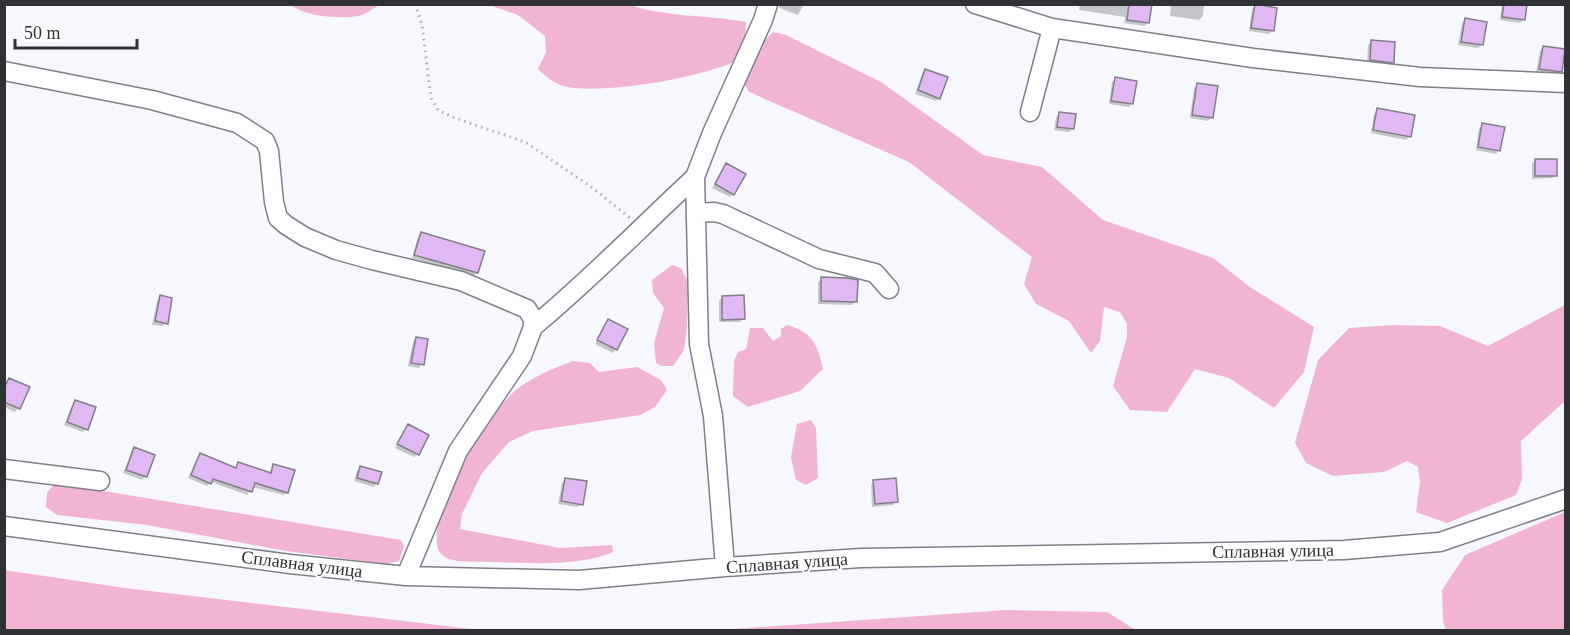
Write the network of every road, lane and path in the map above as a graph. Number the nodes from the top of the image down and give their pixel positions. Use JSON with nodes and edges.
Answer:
{"nodes":[{"id":1,"x":415,"y":4,"type":"edge"},
{"id":2,"x":768,"y":4,"type":"edge"},
{"id":3,"x":975,"y":4,"type":"edge"},
{"id":4,"x":1052,"y":28,"type":"junction"},
{"id":5,"x":4,"y":71,"type":"edge"},
{"id":6,"x":1566,"y":83,"type":"edge"},
{"id":7,"x":1030,"y":112,"type":"dead end"},
{"id":8,"x":695,"y":177,"type":"junction"},
{"id":9,"x":696,"y":213,"type":"junction"},
{"id":10,"x":640,"y":226,"type":"junction"},
{"id":11,"x":889,"y":289,"type":"dead end"},
{"id":12,"x":533,"y":327,"type":"junction"},
{"id":13,"x":4,"y":469,"type":"edge"},
{"id":14,"x":100,"y":481,"type":"dead end"},
{"id":15,"x":1566,"y":499,"type":"edge"},
{"id":16,"x":4,"y":526,"type":"edge"},
{"id":17,"x":725,"y":567,"type":"junction"},
{"id":18,"x":406,"y":576,"type":"junction"}],
"edges":[{"from":1,"to":10,"type":"path"},
{"from":2,"to":8,"type":"street"},
{"from":3,"to":4,"type":"street"},
{"from":4,"to":6,"type":"street"},
{"from":4,"to":7,"type":"street"},
{"from":5,"to":12,"type":"street"},
{"from":8,"to":9,"type":"street"},
{"from":8,"to":10,"type":"street"},
{"from":9,"to":11,"type":"street"},
{"from":9,"to":17,"type":"street"},
{"from":10,"to":12,"type":"street"},
{"from":12,"to":18,"type":"street"},
{"from":13,"to":14,"type":"street"},
{"from":15,"to":17,"type":"street","name":"Сплавная улица"},
{"from":16,"to":18,"type":"street","name":"Сплавная улица"},
{"from":17,"to":18,"type":"street","name":"Сплавная улица"}]}
